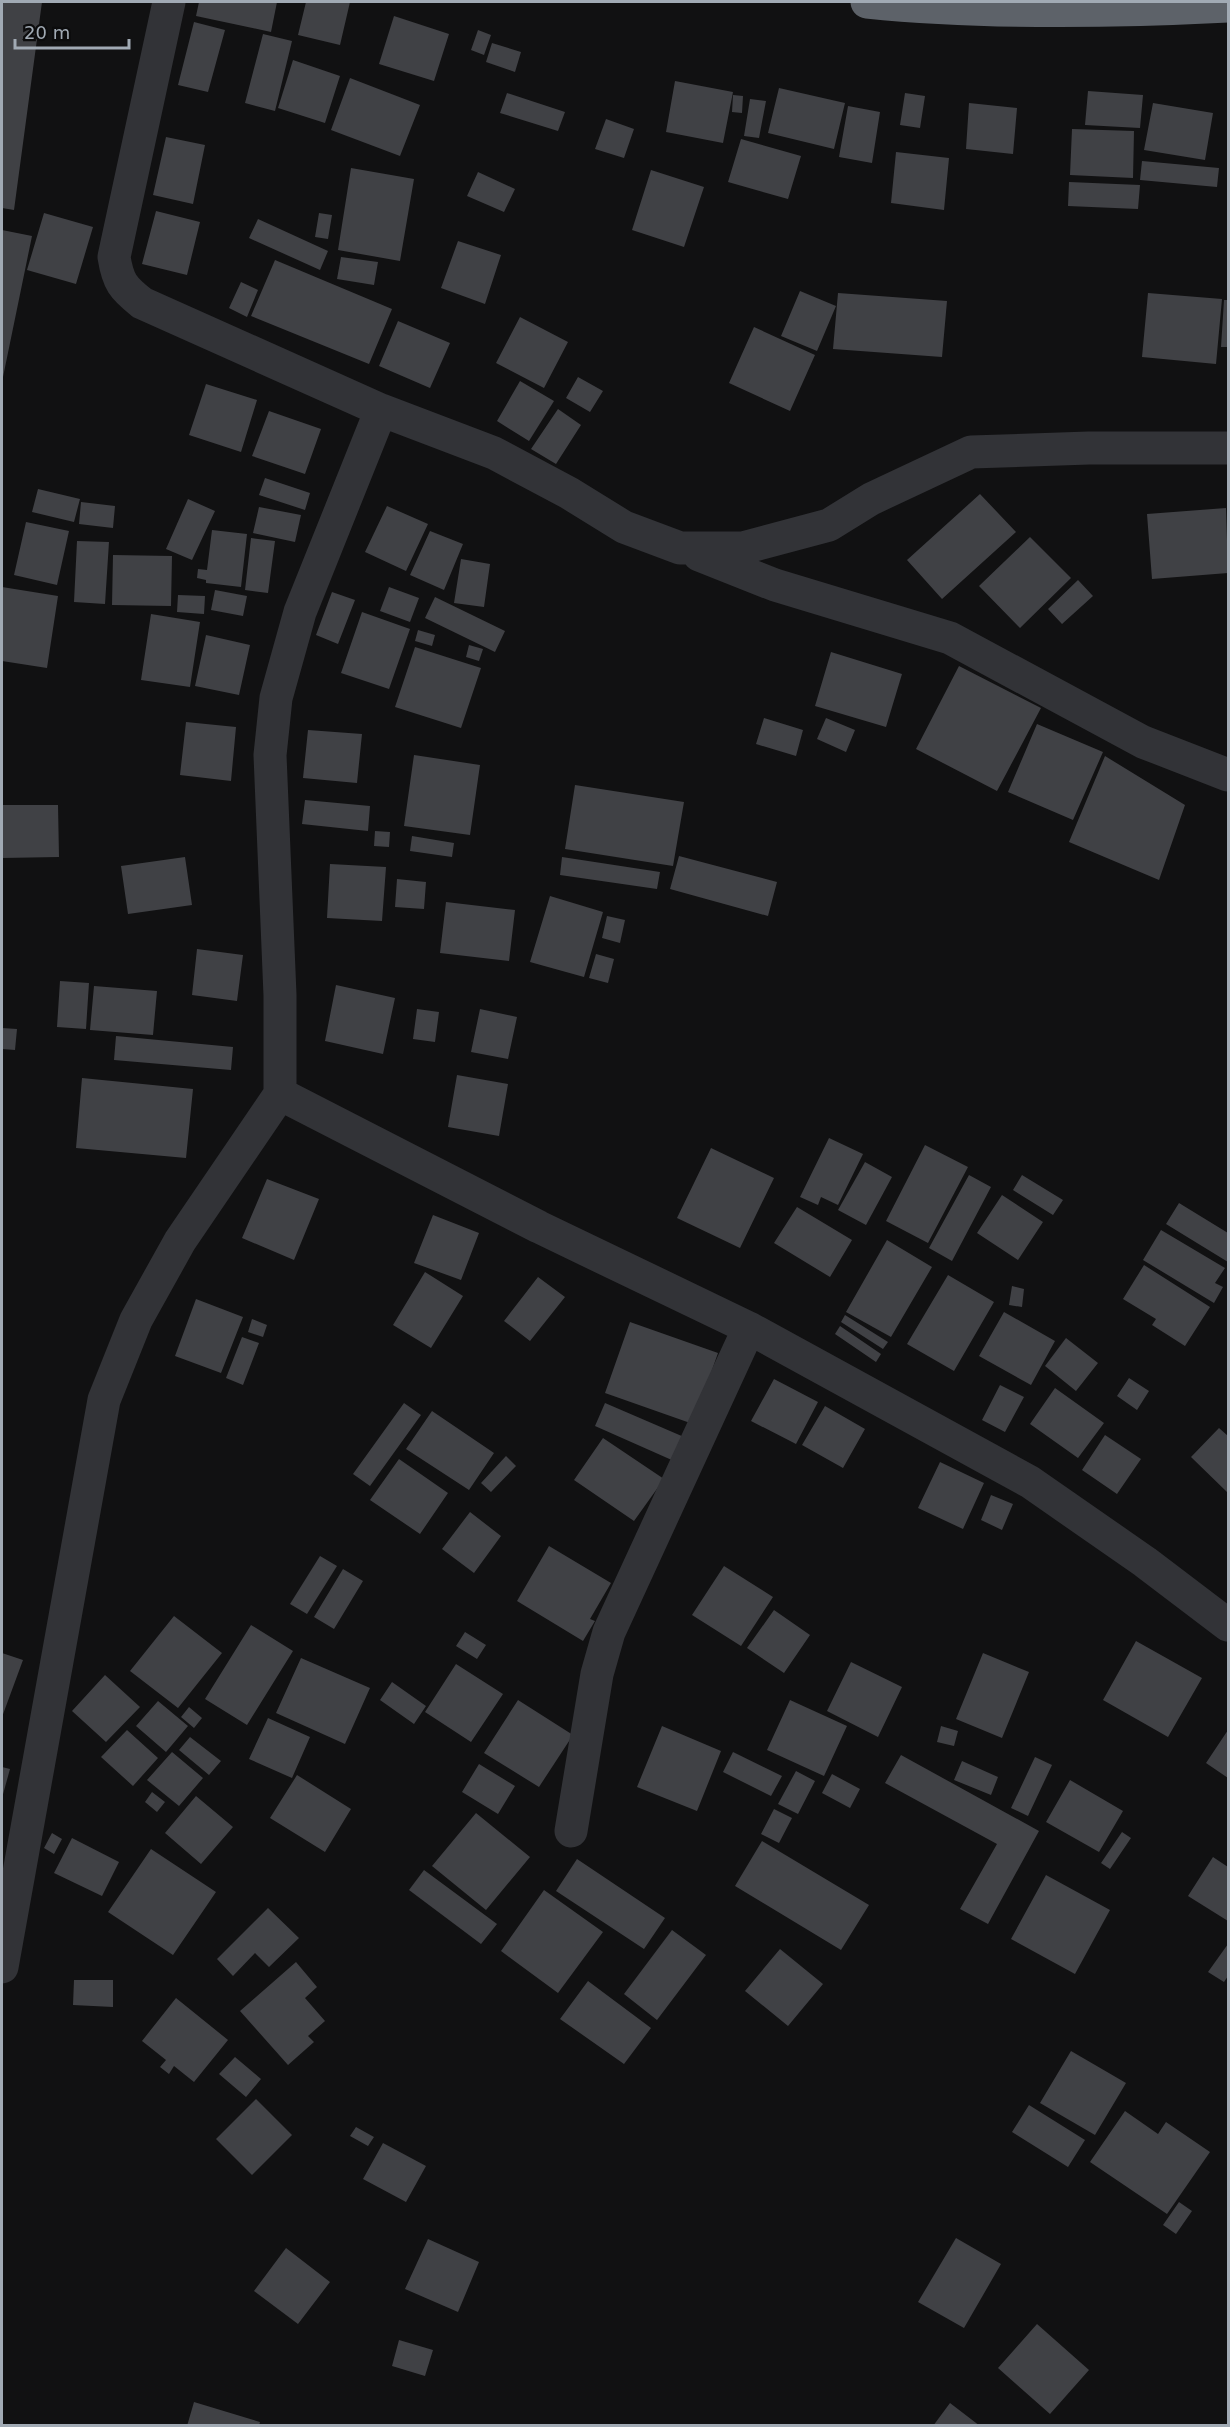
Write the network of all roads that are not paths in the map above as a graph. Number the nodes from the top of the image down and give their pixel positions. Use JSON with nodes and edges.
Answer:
{"nodes":[{"id":1,"x":169,"y":2,"type":"edge"},
{"id":2,"x":867,"y":2,"type":"edge"},
{"id":3,"x":1041,"y":6,"type":"edge"},
{"id":4,"x":1228,"y":6,"type":"edge"},
{"id":5,"x":381,"y":410,"type":"junction"},
{"id":6,"x":1228,"y":448,"type":"edge"},
{"id":7,"x":680,"y":548,"type":"junction"},
{"id":8,"x":1228,"y":775,"type":"edge"},
{"id":9,"x":280,"y":1094,"type":"junction"},
{"id":10,"x":749,"y":1328,"type":"junction"},
{"id":11,"x":1228,"y":1625,"type":"edge"},
{"id":12,"x":571,"y":1832,"type":"dead end"},
{"id":13,"x":2,"y":1967,"type":"edge"}],
"edges":[{"from":1,"to":5,"type":"street"},
{"from":2,"to":3,"type":"highway"},
{"from":3,"to":4,"type":"highway"},
{"from":5,"to":7,"type":"street"},
{"from":5,"to":9,"type":"street"},
{"from":6,"to":7,"type":"street"},
{"from":7,"to":8,"type":"street"},
{"from":9,"to":10,"type":"street"},
{"from":9,"to":13,"type":"street"},
{"from":10,"to":11,"type":"street"},
{"from":10,"to":12,"type":"street"}]}
